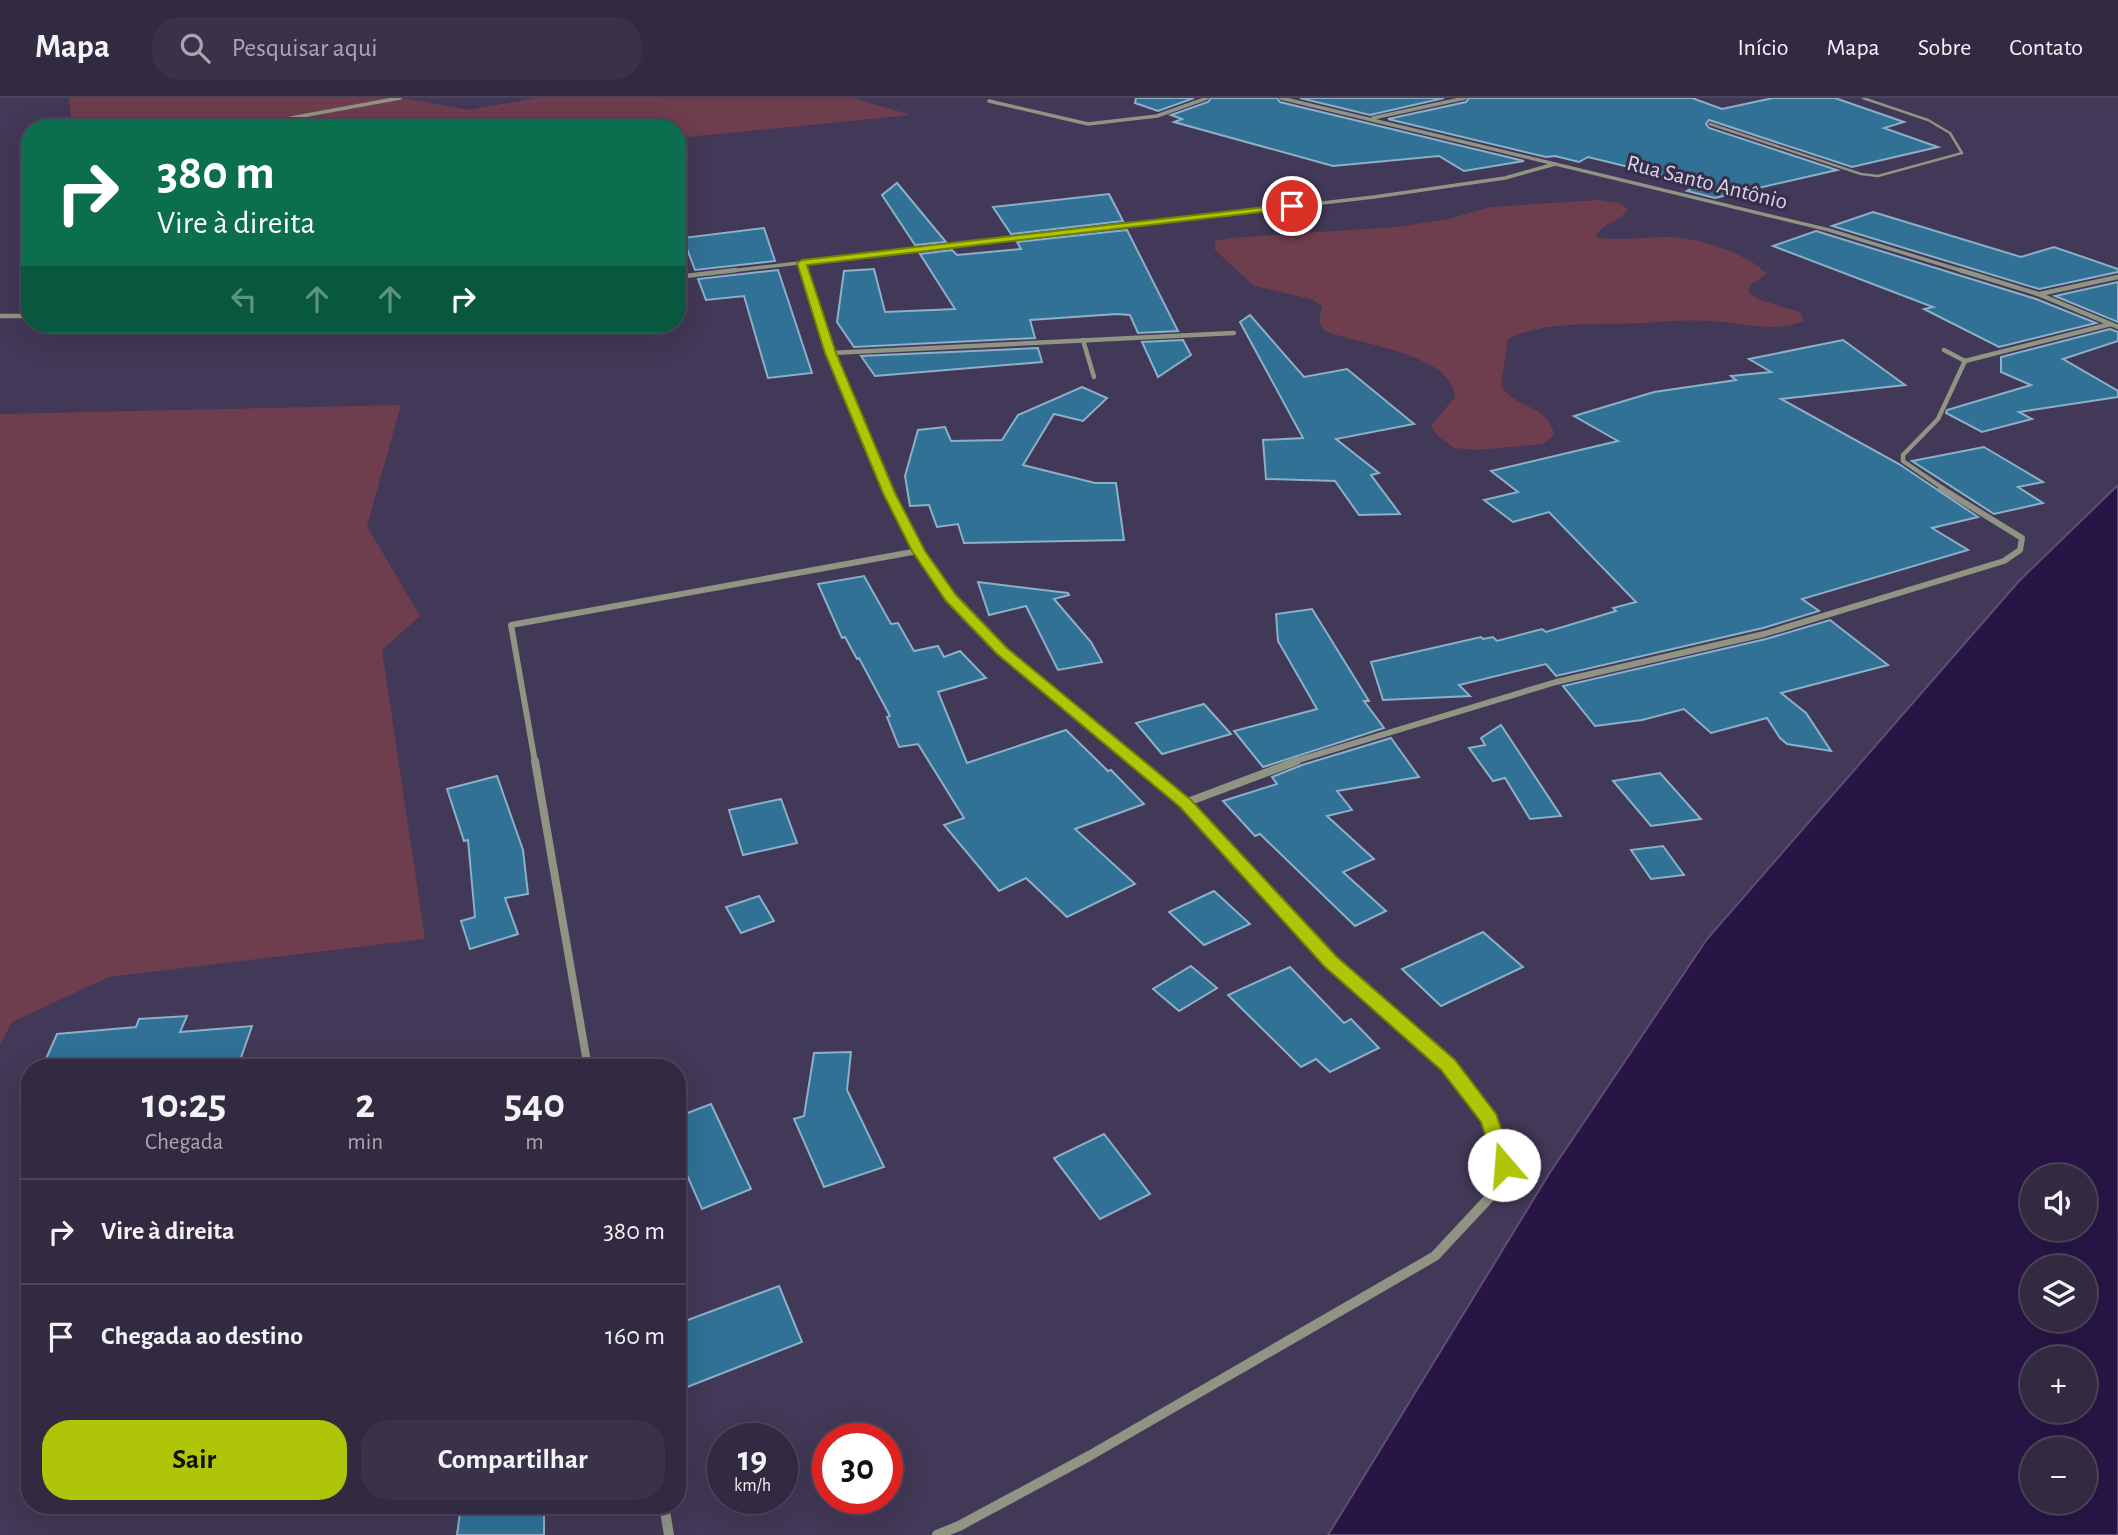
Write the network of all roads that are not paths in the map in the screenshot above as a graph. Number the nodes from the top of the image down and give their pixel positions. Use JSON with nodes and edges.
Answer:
{"nodes":[{"id":1,"x":400,"y":98,"type":"edge"},
{"id":2,"x":1207,"y":98,"type":"edge"},
{"id":3,"x":1281,"y":98,"type":"edge"},
{"id":4,"x":1465,"y":98,"type":"edge"},
{"id":5,"x":1863,"y":98,"type":"edge"},
{"id":6,"x":989,"y":101,"type":"dead end"},
{"id":7,"x":291,"y":119,"type":"edge"},
{"id":8,"x":1369,"y":119,"type":"junction"},
{"id":9,"x":1710,"y":124,"type":"dead end"},
{"id":10,"x":1555,"y":164,"type":"junction"},
{"id":11,"x":802,"y":263,"type":"junction"},
{"id":12,"x":686,"y":276,"type":"edge"},
{"id":13,"x":2118,"y":277,"type":"edge"},
{"id":14,"x":2038,"y":294,"type":"junction"},
{"id":15,"x":0,"y":316,"type":"edge"},
{"id":16,"x":21,"y":316,"type":"edge"},
{"id":17,"x":2115,"y":325,"type":"edge"},
{"id":18,"x":1234,"y":333,"type":"dead end"},
{"id":19,"x":1083,"y":340,"type":"junction"},
{"id":20,"x":1944,"y":350,"type":"dead end"},
{"id":21,"x":831,"y":353,"type":"junction"},
{"id":22,"x":1965,"y":361,"type":"junction"},
{"id":23,"x":1094,"y":377,"type":"dead end"},
{"id":24,"x":918,"y":551,"type":"junction"},
{"id":25,"x":1185,"y":803,"type":"junction"},
{"id":26,"x":586,"y":1059,"type":"edge"},
{"id":27,"x":666,"y":1514,"type":"edge"},
{"id":28,"x":669,"y":1535,"type":"edge"},
{"id":29,"x":937,"y":1535,"type":"edge"}],
"edges":[{"from":1,"to":7,"type":"street"},
{"from":2,"to":6,"type":"street"},
{"from":3,"to":8,"type":"street","name":"Rua Santo Antônio"},
{"from":4,"to":8,"type":"street"},
{"from":5,"to":9,"type":"lane"},
{"from":8,"to":10,"type":"street","name":"Rua Santo Antônio"},
{"from":10,"to":11,"type":"street"},
{"from":10,"to":14,"type":"street","name":"Rua Santo Antônio"},
{"from":11,"to":12,"type":"street"},
{"from":11,"to":21,"type":"street"},
{"from":13,"to":14,"type":"street"},
{"from":14,"to":17,"type":"street","name":"Rua Santo Antônio"},
{"from":15,"to":16,"type":"street"},
{"from":17,"to":22,"type":"street"},
{"from":18,"to":19,"type":"street"},
{"from":19,"to":21,"type":"street"},
{"from":19,"to":23,"type":"street"},
{"from":20,"to":22,"type":"street"},
{"from":21,"to":24,"type":"street"},
{"from":22,"to":25,"type":"street"},
{"from":24,"to":25,"type":"street"},
{"from":24,"to":26,"type":"street"},
{"from":25,"to":29,"type":"street"},
{"from":27,"to":28,"type":"street"}]}
